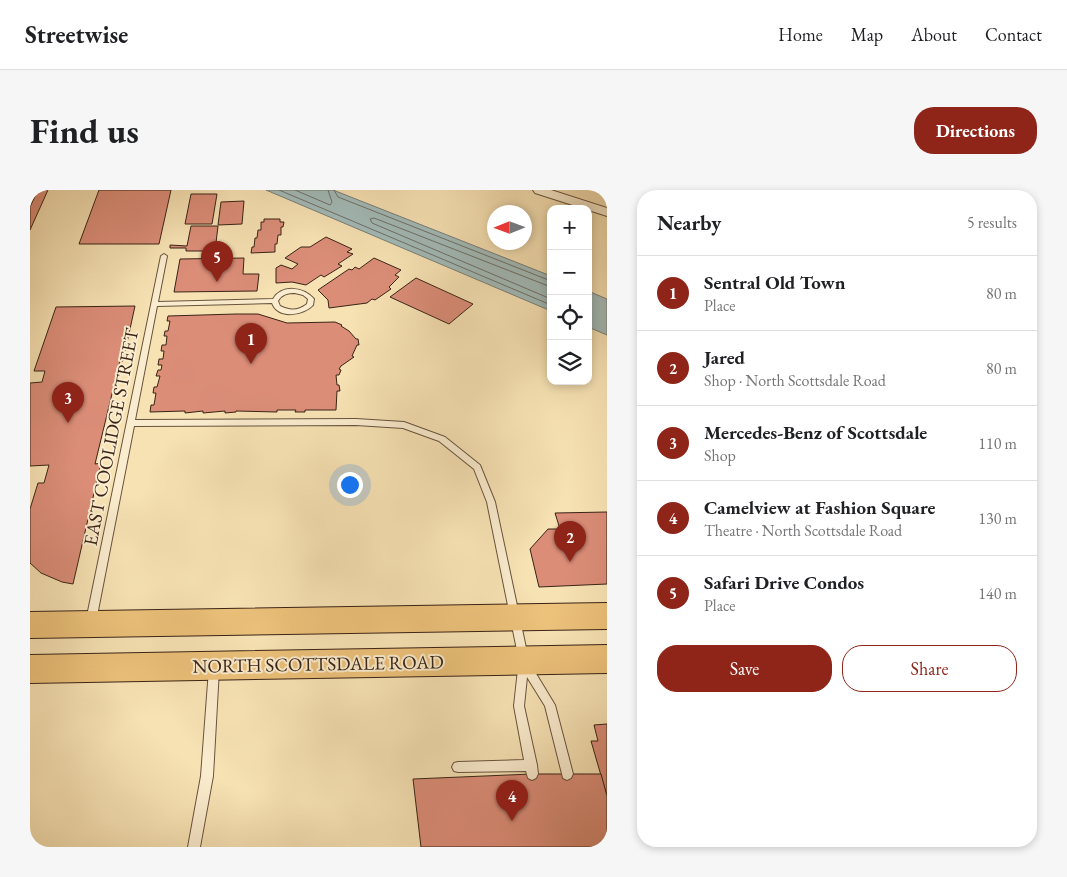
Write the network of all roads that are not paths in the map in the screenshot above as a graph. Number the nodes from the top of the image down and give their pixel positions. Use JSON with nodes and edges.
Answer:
{"nodes":[{"id":1,"x":540,"y":190,"type":"edge"},
{"id":2,"x":558,"y":193,"type":"edge"},
{"id":3,"x":607,"y":212,"type":"edge"},
{"id":4,"x":164,"y":256,"type":"dead end"},
{"id":5,"x":275,"y":301,"type":"junction"},
{"id":6,"x":155,"y":304,"type":"junction"},
{"id":7,"x":130,"y":422,"type":"junction"},
{"id":8,"x":607,"y":616,"type":"edge"},
{"id":9,"x":515,"y":618,"type":"junction"},
{"id":10,"x":90,"y":624,"type":"junction"},
{"id":11,"x":30,"y":625,"type":"edge"},
{"id":12,"x":607,"y":659,"type":"edge"},
{"id":13,"x":524,"y":660,"type":"junction"},
{"id":14,"x":214,"y":666,"type":"junction"},
{"id":15,"x":32,"y":671,"type":"edge"},
{"id":16,"x":458,"y":767,"type":"dead end"},
{"id":17,"x":567,"y":774,"type":"dead end"},
{"id":18,"x":194,"y":847,"type":"edge"}],
"edges":[{"from":1,"to":2,"type":"street"},
{"from":2,"to":3,"type":"street"},
{"from":4,"to":6,"type":"lane","name":"EAST COOLIDGE STREET"},
{"from":5,"to":5,"type":"lane"},
{"from":5,"to":6,"type":"lane"},
{"from":6,"to":7,"type":"lane","name":"EAST COOLIDGE STREET"},
{"from":7,"to":9,"type":"lane"},
{"from":7,"to":10,"type":"lane","name":"EAST COOLIDGE STREET"},
{"from":8,"to":9,"type":"main road"},
{"from":9,"to":10,"type":"main road"},
{"from":9,"to":13,"type":"lane"},
{"from":10,"to":11,"type":"main road"},
{"from":12,"to":13,"type":"main road","name":"NORTH SCOTTSDALE ROAD"},
{"from":13,"to":14,"type":"main road","name":"NORTH SCOTTSDALE ROAD"},
{"from":13,"to":16,"type":"lane"},
{"from":13,"to":17,"type":"lane"},
{"from":14,"to":15,"type":"main road","name":"NORTH SCOTTSDALE ROAD"},
{"from":14,"to":18,"type":"lane"}]}
